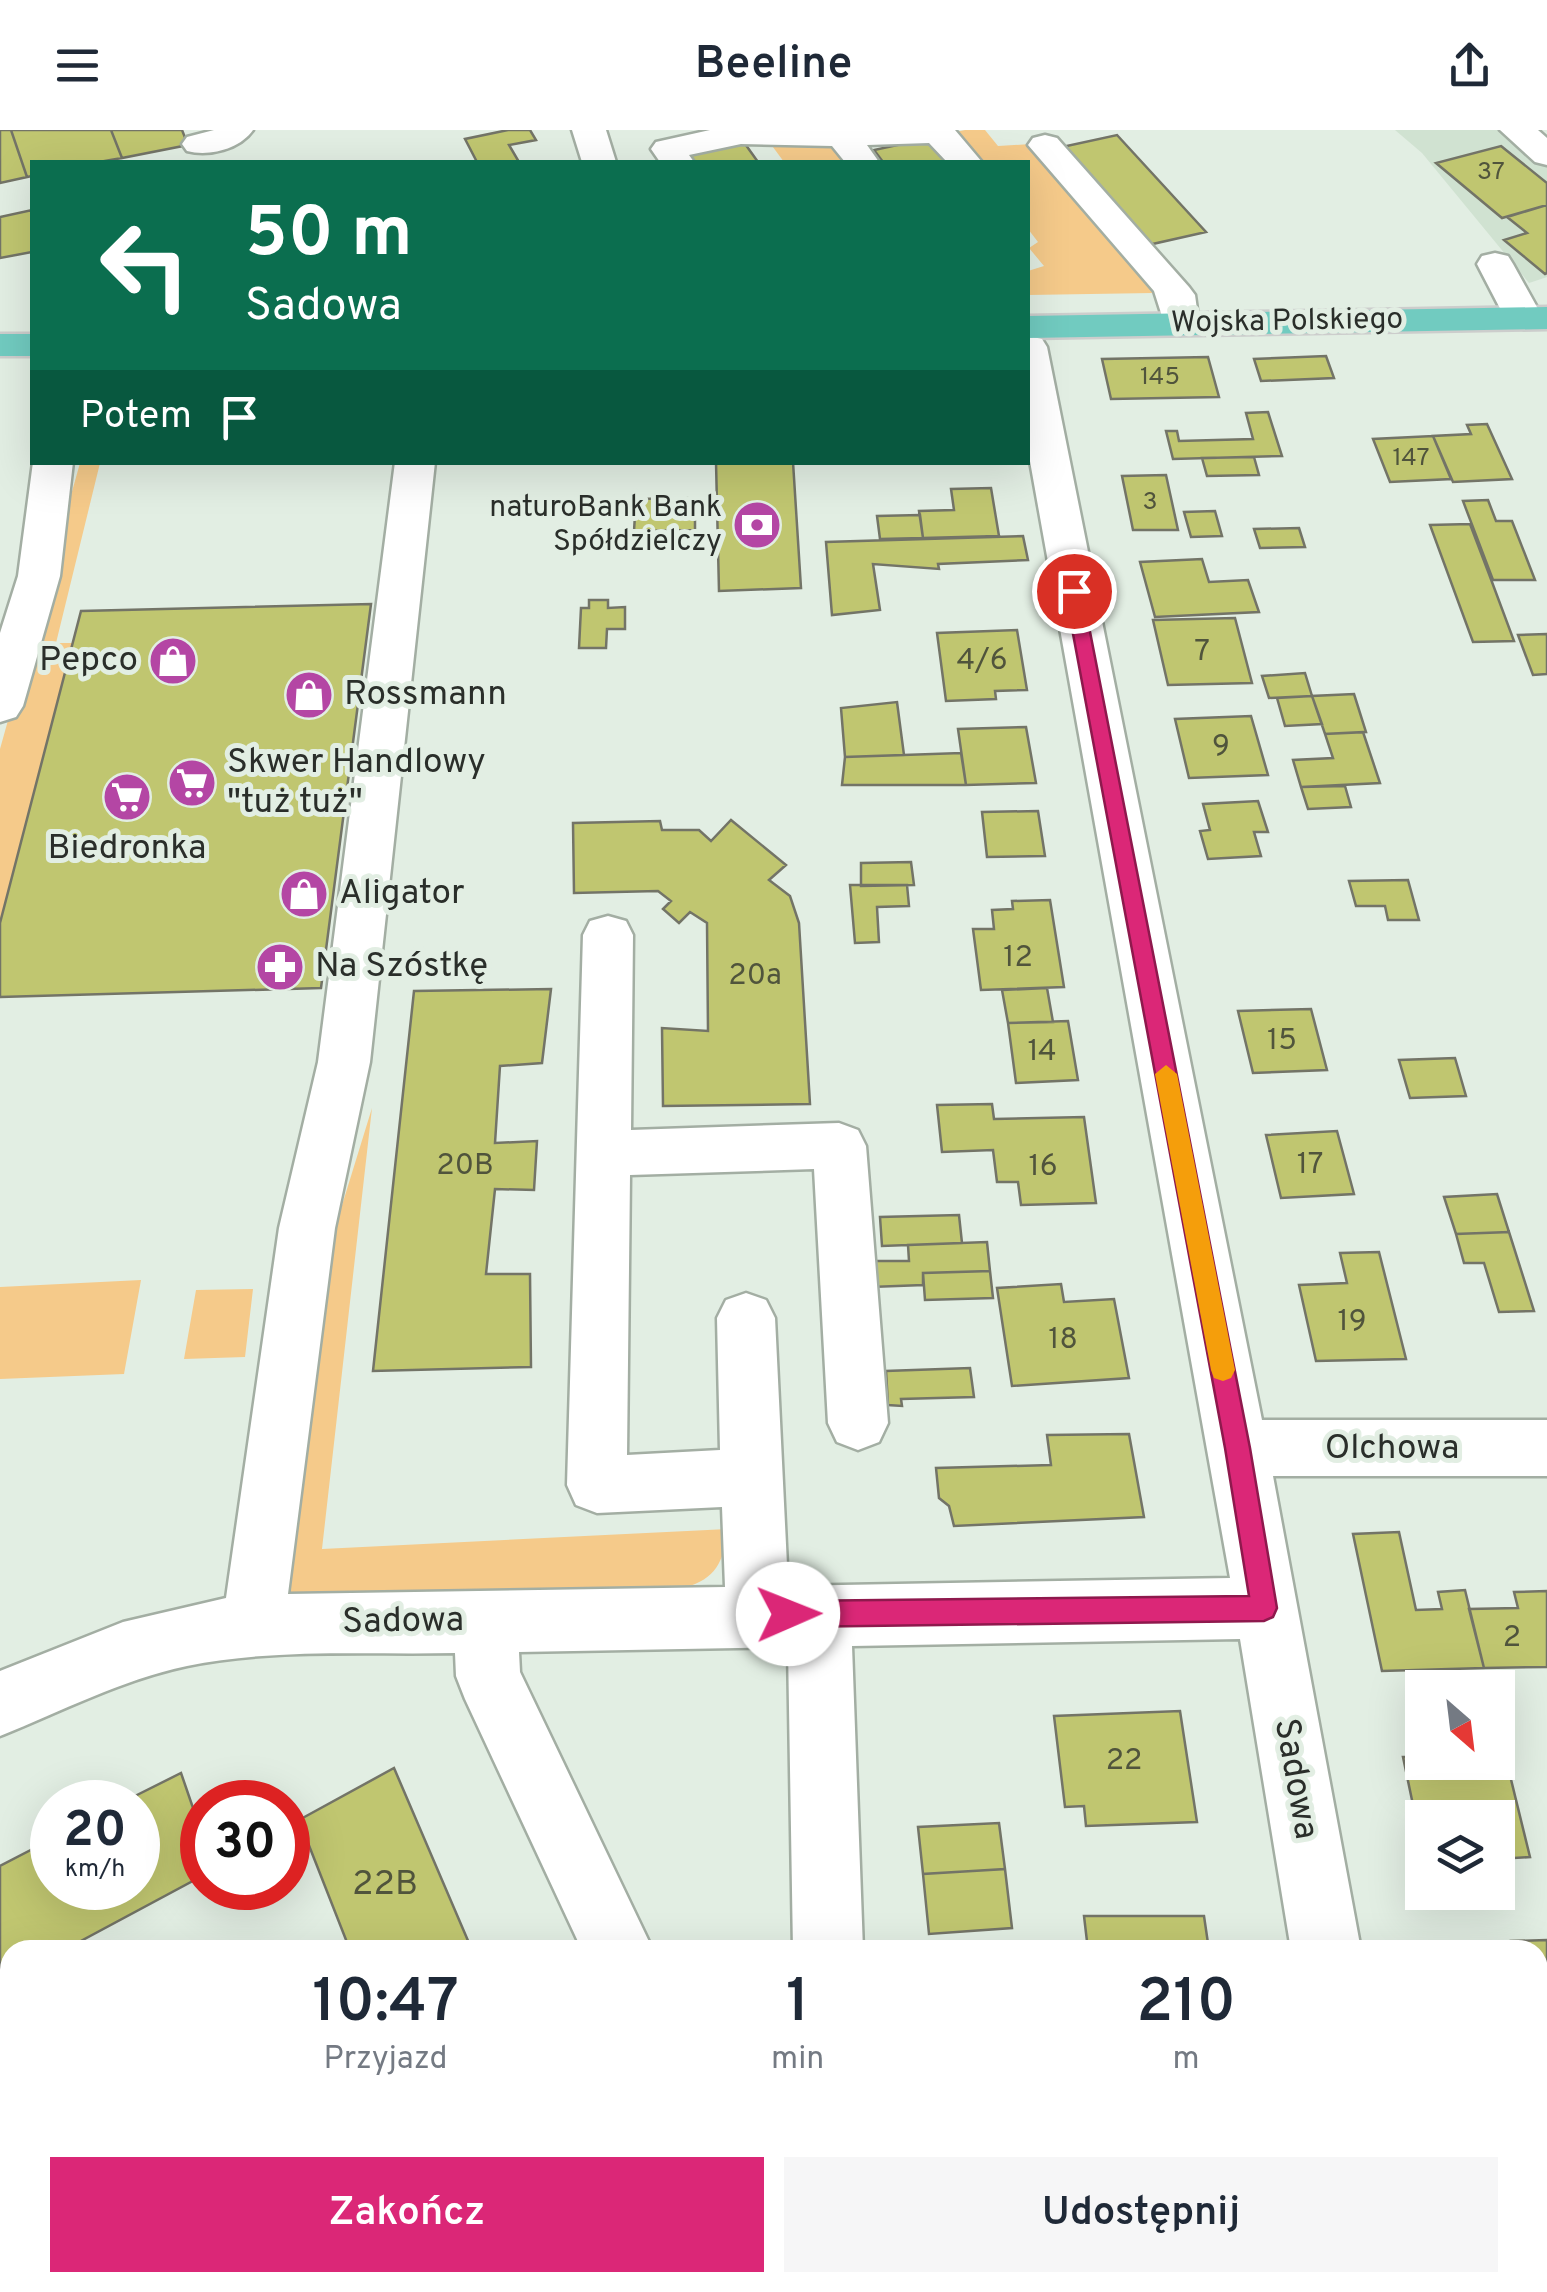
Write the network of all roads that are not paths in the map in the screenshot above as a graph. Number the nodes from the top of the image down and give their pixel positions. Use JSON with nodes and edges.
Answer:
{"nodes":[{"id":1,"x":236,"y":130,"type":"edge"},
{"id":2,"x":589,"y":130,"type":"edge"},
{"id":3,"x":1517,"y":130,"type":"edge"},
{"id":4,"x":1046,"y":145,"type":"dead end"},
{"id":5,"x":199,"y":146,"type":"edge"},
{"id":6,"x":765,"y":148,"type":"edge"},
{"id":7,"x":852,"y":149,"type":"edge"},
{"id":8,"x":1547,"y":154,"type":"edge"},
{"id":9,"x":597,"y":160,"type":"edge"},
{"id":10,"x":676,"y":160,"type":"edge"},
{"id":11,"x":963,"y":160,"type":"edge"},
{"id":12,"x":1495,"y":264,"type":"dead end"},
{"id":13,"x":1536,"y":318,"type":"edge"},
{"id":14,"x":1180,"y":324,"type":"junction"},
{"id":15,"x":1030,"y":328,"type":"edge"},
{"id":16,"x":30,"y":344,"type":"edge"},
{"id":17,"x":0,"y":345,"type":"edge"},
{"id":18,"x":1030,"y":358,"type":"edge"},
{"id":19,"x":52,"y":465,"type":"edge"},
{"id":20,"x":414,"y":465,"type":"edge"},
{"id":21,"x":0,"y":706,"type":"edge"},
{"id":22,"x":608,"y":935,"type":"dead end"},
{"id":23,"x":604,"y":1153,"type":"junction"},
{"id":24,"x":746,"y":1318,"type":"dead end"},
{"id":25,"x":858,"y":1423,"type":"dead end"},
{"id":26,"x":1238,"y":1448,"type":"junction"},
{"id":27,"x":1547,"y":1448,"type":"edge"},
{"id":28,"x":751,"y":1477,"type":"junction"},
{"id":29,"x":1264,"y":1608,"type":"junction"},
{"id":30,"x":788,"y":1614,"type":"junction"},
{"id":31,"x":486,"y":1620,"type":"junction"},
{"id":32,"x":253,"y":1626,"type":"junction"},
{"id":33,"x":0,"y":1704,"type":"edge"},
{"id":34,"x":613,"y":1940,"type":"edge"},
{"id":35,"x":827,"y":1940,"type":"edge"},
{"id":36,"x":1324,"y":1940,"type":"edge"}],
"edges":[{"from":1,"to":5,"type":"street"},
{"from":2,"to":9,"type":"street"},
{"from":3,"to":8,"type":"street"},
{"from":4,"to":14,"type":"street"},
{"from":6,"to":7,"type":"street"},
{"from":6,"to":10,"type":"street"},
{"from":7,"to":11,"type":"street"},
{"from":12,"to":13,"type":"street"},
{"from":13,"to":14,"type":"main road","name":"Wojska Polskiego"},
{"from":14,"to":15,"type":"main road","name":"Wojska Polskiego"},
{"from":16,"to":17,"type":"main road"},
{"from":18,"to":26,"type":"street","name":"Sadowa"},
{"from":19,"to":21,"type":"street"},
{"from":20,"to":32,"type":"street"},
{"from":22,"to":23,"type":"street"},
{"from":23,"to":25,"type":"street"},
{"from":23,"to":28,"type":"street"},
{"from":24,"to":28,"type":"street"},
{"from":26,"to":27,"type":"street","name":"Olchowa"},
{"from":26,"to":29,"type":"street","name":"Sadowa"},
{"from":28,"to":30,"type":"street"},
{"from":29,"to":30,"type":"street","name":"Sadowa"},
{"from":29,"to":36,"type":"street","name":"Sadowa"},
{"from":30,"to":31,"type":"street","name":"Sadowa"},
{"from":30,"to":35,"type":"street"},
{"from":31,"to":32,"type":"street","name":"Sadowa"},
{"from":31,"to":34,"type":"street"},
{"from":32,"to":33,"type":"street","name":"Sadowa"}]}
